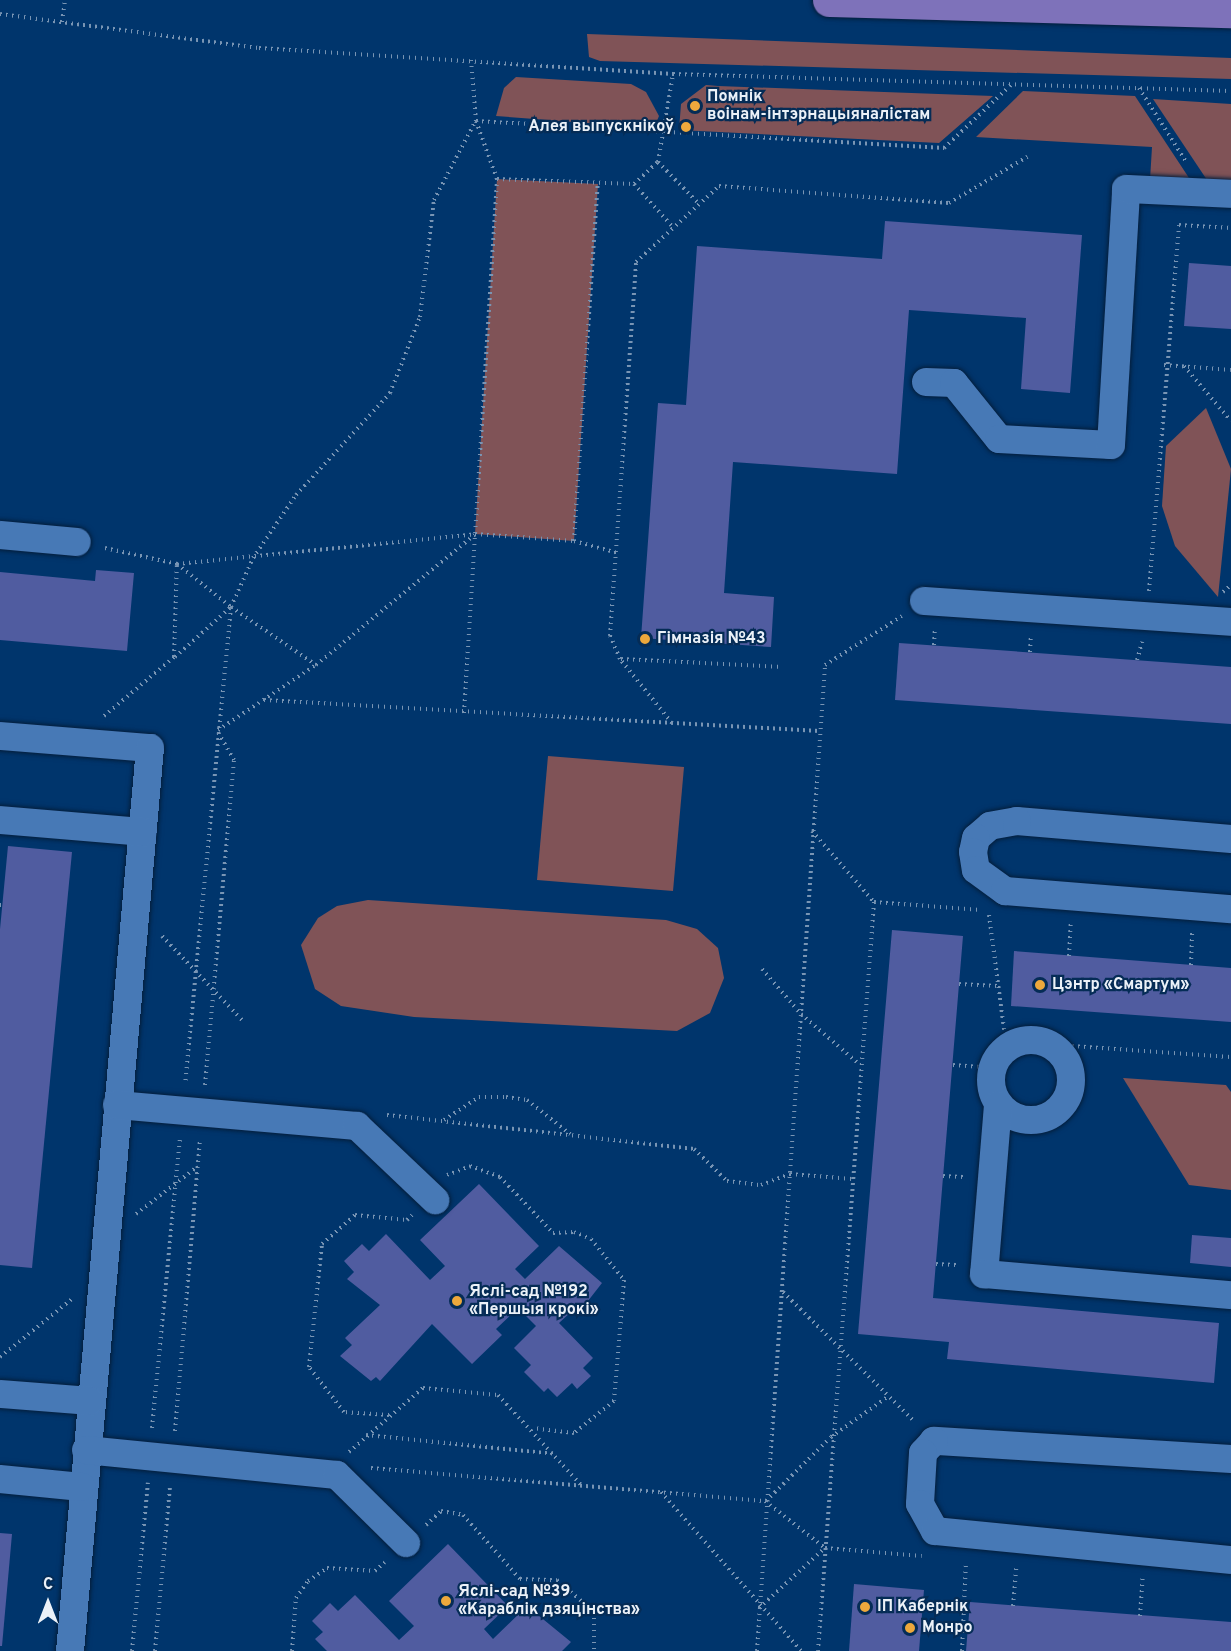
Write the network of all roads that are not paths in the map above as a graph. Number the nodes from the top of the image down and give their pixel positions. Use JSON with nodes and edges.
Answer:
{"nodes":[{"id":1,"x":829,"y":0,"type":"edge"},
{"id":2,"x":1231,"y":11,"type":"edge"},
{"id":3,"x":1219,"y":194,"type":"edge"},
{"id":4,"x":926,"y":382,"type":"dead end"},
{"id":5,"x":0,"y":535,"type":"edge"},
{"id":6,"x":77,"y":542,"type":"road end"},
{"id":7,"x":924,"y":601,"type":"road end"},
{"id":8,"x":1231,"y":622,"type":"edge"},
{"id":9,"x":0,"y":736,"type":"edge"},
{"id":10,"x":0,"y":820,"type":"edge"},
{"id":11,"x":142,"y":832,"type":"junction"},
{"id":12,"x":1231,"y":839,"type":"edge"},
{"id":13,"x":1231,"y":909,"type":"edge"},
{"id":14,"x":117,"y":1105,"type":"junction"},
{"id":15,"x":998,"y":1105,"type":"junction"},
{"id":16,"x":432,"y":1197,"type":"road end"},
{"id":17,"x":1231,"y":1295,"type":"edge"},
{"id":18,"x":0,"y":1394,"type":"edge"},
{"id":19,"x":90,"y":1401,"type":"junction"},
{"id":20,"x":86,"y":1450,"type":"junction"},
{"id":21,"x":1231,"y":1459,"type":"edge"},
{"id":22,"x":0,"y":1479,"type":"edge"},
{"id":23,"x":82,"y":1487,"type":"junction"},
{"id":24,"x":406,"y":1543,"type":"road end"},
{"id":25,"x":1231,"y":1560,"type":"edge"},
{"id":26,"x":70,"y":1651,"type":"edge"}],
"edges":[{"from":1,"to":2,"type":"main road"},
{"from":3,"to":4,"type":"lane"},
{"from":5,"to":6,"type":"lane"},
{"from":7,"to":8,"type":"lane"},
{"from":9,"to":11,"type":"lane"},
{"from":10,"to":11,"type":"lane"},
{"from":11,"to":14,"type":"lane"},
{"from":12,"to":13,"type":"lane"},
{"from":14,"to":16,"type":"lane"},
{"from":14,"to":19,"type":"lane"},
{"from":15,"to":15,"type":"lane"},
{"from":15,"to":17,"type":"lane"},
{"from":18,"to":19,"type":"lane"},
{"from":19,"to":20,"type":"lane"},
{"from":20,"to":23,"type":"lane"},
{"from":20,"to":24,"type":"lane"},
{"from":21,"to":25,"type":"lane"},
{"from":22,"to":23,"type":"lane"},
{"from":23,"to":26,"type":"lane"}]}
